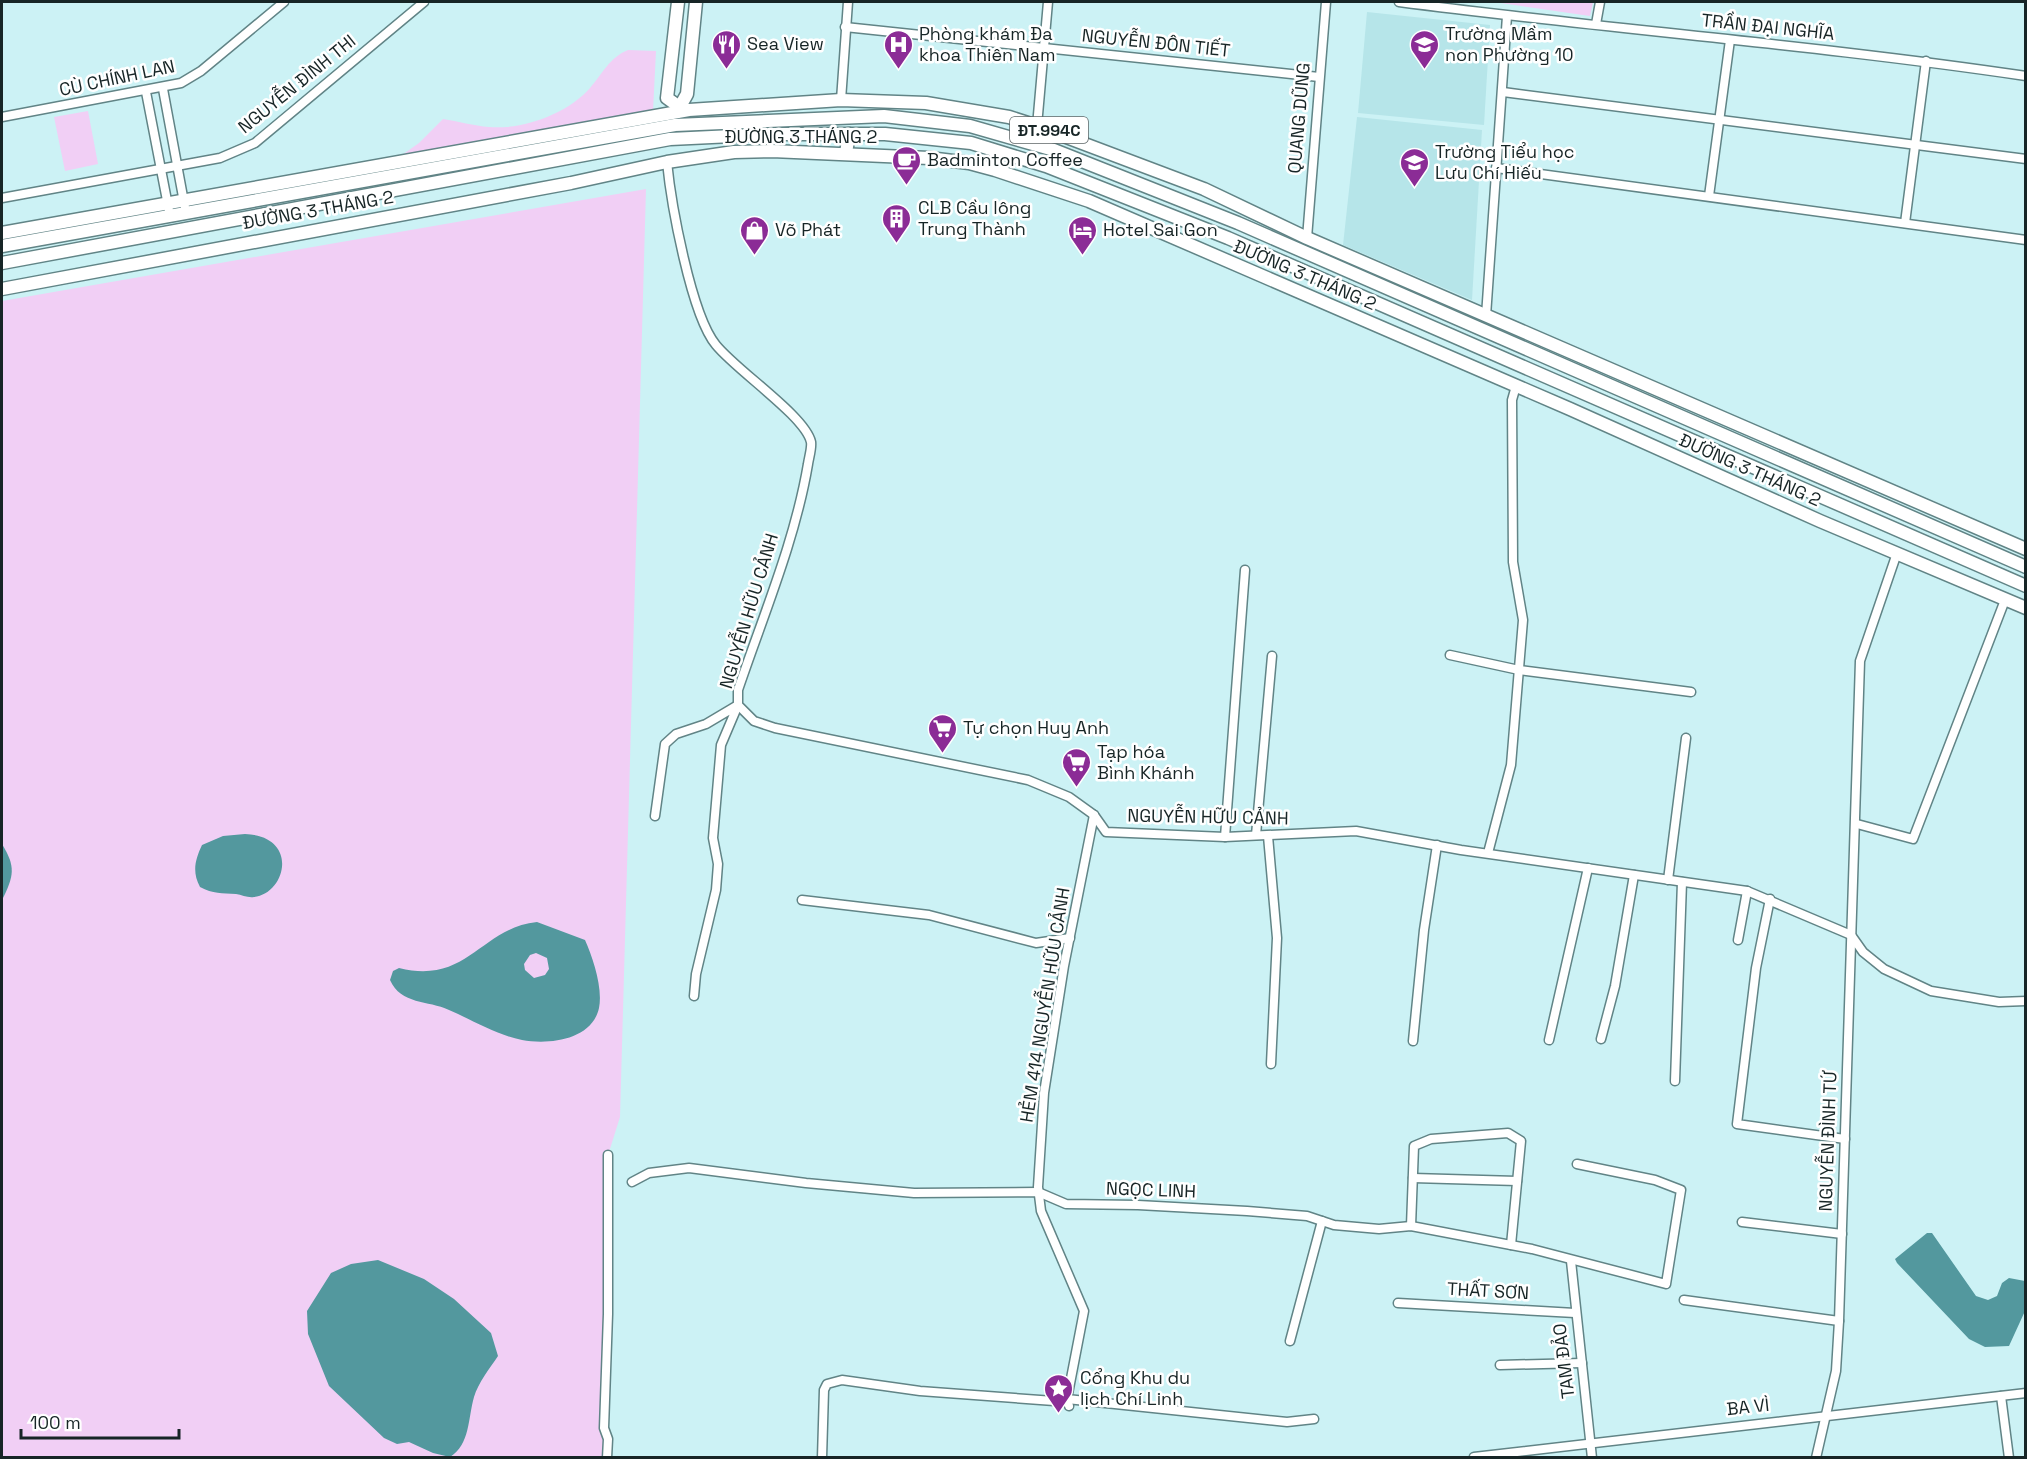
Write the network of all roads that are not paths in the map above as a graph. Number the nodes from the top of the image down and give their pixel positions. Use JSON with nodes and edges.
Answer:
{"nodes":[{"id":1,"x":284,"y":2,"type":"edge"},
{"id":2,"x":424,"y":2,"type":"edge"},
{"id":3,"x":678,"y":2,"type":"edge"},
{"id":4,"x":696,"y":2,"type":"edge"},
{"id":5,"x":848,"y":2,"type":"edge"},
{"id":6,"x":1048,"y":2,"type":"edge"},
{"id":7,"x":1326,"y":2,"type":"edge"},
{"id":8,"x":1399,"y":2,"type":"edge"},
{"id":9,"x":1600,"y":2,"type":"edge"},
{"id":10,"x":1508,"y":16,"type":"junction"},
{"id":11,"x":1596,"y":24,"type":"junction"},
{"id":12,"x":845,"y":27,"type":"junction"},
{"id":13,"x":1730,"y":40,"type":"junction"},
{"id":14,"x":1043,"y":47,"type":"junction"},
{"id":15,"x":1926,"y":61,"type":"junction"},
{"id":16,"x":2025,"y":76,"type":"edge"},
{"id":17,"x":1319,"y":77,"type":"junction"},
{"id":18,"x":163,"y":89,"type":"junction"},
{"id":19,"x":146,"y":92,"type":"junction"},
{"id":20,"x":1503,"y":92,"type":"junction"},
{"id":21,"x":841,"y":100,"type":"junction"},
{"id":22,"x":677,"y":109,"type":"junction"},
{"id":23,"x":2,"y":117,"type":"edge"},
{"id":24,"x":1719,"y":120,"type":"junction"},
{"id":25,"x":674,"y":125,"type":"junction"},
{"id":26,"x":1037,"y":126,"type":"junction"},
{"id":27,"x":775,"y":134,"type":"junction"},
{"id":28,"x":849,"y":134,"type":"junction"},
{"id":29,"x":672,"y":139,"type":"junction"},
{"id":30,"x":936,"y":140,"type":"junction"},
{"id":31,"x":1916,"y":144,"type":"junction"},
{"id":32,"x":782,"y":152,"type":"junction"},
{"id":33,"x":846,"y":153,"type":"junction"},
{"id":34,"x":935,"y":158,"type":"junction"},
{"id":35,"x":2025,"y":159,"type":"edge"},
{"id":36,"x":667,"y":162,"type":"junction"},
{"id":37,"x":176,"y":166,"type":"junction"},
{"id":38,"x":1496,"y":168,"type":"junction"},
{"id":39,"x":160,"y":169,"type":"junction"},
{"id":40,"x":1708,"y":196,"type":"junction"},
{"id":41,"x":2,"y":198,"type":"edge"},
{"id":42,"x":185,"y":206,"type":"junction"},
{"id":43,"x":168,"y":210,"type":"junction"},
{"id":44,"x":1905,"y":223,"type":"junction"},
{"id":45,"x":2,"y":233,"type":"edge"},
{"id":46,"x":1307,"y":238,"type":"junction"},
{"id":47,"x":2025,"y":240,"type":"edge"},
{"id":48,"x":2,"y":246,"type":"edge"},
{"id":49,"x":1302,"y":251,"type":"junction"},
{"id":50,"x":2,"y":263,"type":"edge"},
{"id":51,"x":2,"y":289,"type":"edge"},
{"id":52,"x":1486,"y":316,"type":"junction"},
{"id":53,"x":1484,"y":331,"type":"junction"},
{"id":54,"x":1544,"y":340,"type":"junction"},
{"id":55,"x":1488,"y":352,"type":"junction"},
{"id":56,"x":1536,"y":353,"type":"junction"},
{"id":57,"x":1480,"y":370,"type":"junction"},
{"id":58,"x":1516,"y":386,"type":"junction"},
{"id":59,"x":2025,"y":549,"type":"edge"},
{"id":60,"x":1897,"y":553,"type":"junction"},
{"id":61,"x":2025,"y":567,"type":"edge"},
{"id":62,"x":1245,"y":570,"type":"dead end"},
{"id":63,"x":2025,"y":586,"type":"edge"},
{"id":64,"x":2005,"y":600,"type":"junction"},
{"id":65,"x":2025,"y":608,"type":"edge"},
{"id":66,"x":1450,"y":655,"type":"dead end"},
{"id":67,"x":1272,"y":656,"type":"dead end"},
{"id":68,"x":1519,"y":670,"type":"junction"},
{"id":69,"x":1691,"y":692,"type":"dead end"},
{"id":70,"x":738,"y":705,"type":"junction"},
{"id":71,"x":1686,"y":738,"type":"dead end"},
{"id":72,"x":1094,"y":815,"type":"junction"},
{"id":73,"x":655,"y":816,"type":"dead end"},
{"id":74,"x":1857,"y":824,"type":"junction"},
{"id":75,"x":1256,"y":835,"type":"junction"},
{"id":76,"x":1268,"y":836,"type":"junction"},
{"id":77,"x":1225,"y":837,"type":"junction"},
{"id":78,"x":1437,"y":845,"type":"junction"},
{"id":79,"x":1488,"y":854,"type":"junction"},
{"id":80,"x":1588,"y":868,"type":"junction"},
{"id":81,"x":1634,"y":875,"type":"junction"},
{"id":82,"x":1668,"y":880,"type":"junction"},
{"id":83,"x":1682,"y":882,"type":"junction"},
{"id":84,"x":1747,"y":891,"type":"junction"},
{"id":85,"x":1770,"y":899,"type":"junction"},
{"id":86,"x":802,"y":900,"type":"dead end"},
{"id":87,"x":1851,"y":935,"type":"junction"},
{"id":88,"x":1070,"y":939,"type":"junction"},
{"id":89,"x":1738,"y":940,"type":"dead end"},
{"id":90,"x":694,"y":996,"type":"dead end"},
{"id":91,"x":2025,"y":1001,"type":"edge"},
{"id":92,"x":1601,"y":1039,"type":"dead end"},
{"id":93,"x":1549,"y":1040,"type":"dead end"},
{"id":94,"x":1413,"y":1041,"type":"dead end"},
{"id":95,"x":1270,"y":1064,"type":"dead end"},
{"id":96,"x":1675,"y":1082,"type":"dead end"},
{"id":97,"x":1845,"y":1139,"type":"junction"},
{"id":98,"x":608,"y":1155,"type":"dead end"},
{"id":99,"x":1577,"y":1164,"type":"dead end"},
{"id":100,"x":1413,"y":1178,"type":"junction"},
{"id":101,"x":632,"y":1182,"type":"dead end"},
{"id":102,"x":1517,"y":1182,"type":"junction"},
{"id":103,"x":1038,"y":1192,"type":"junction"},
{"id":104,"x":1322,"y":1221,"type":"junction"},
{"id":105,"x":1742,"y":1222,"type":"dead end"},
{"id":106,"x":1411,"y":1226,"type":"junction"},
{"id":107,"x":1842,"y":1234,"type":"junction"},
{"id":108,"x":1511,"y":1245,"type":"junction"},
{"id":109,"x":1571,"y":1261,"type":"junction"},
{"id":110,"x":1684,"y":1300,"type":"dead end"},
{"id":111,"x":1398,"y":1303,"type":"dead end"},
{"id":112,"x":1575,"y":1313,"type":"junction"},
{"id":113,"x":1839,"y":1322,"type":"junction"},
{"id":114,"x":1290,"y":1341,"type":"dead end"},
{"id":115,"x":1582,"y":1362,"type":"junction"},
{"id":116,"x":1500,"y":1365,"type":"dead end"},
{"id":117,"x":2025,"y":1393,"type":"edge"},
{"id":118,"x":2001,"y":1396,"type":"junction"},
{"id":119,"x":1068,"y":1402,"type":"junction"},
{"id":120,"x":1827,"y":1415,"type":"junction"},
{"id":121,"x":1314,"y":1419,"type":"dead end"},
{"id":122,"x":1590,"y":1442,"type":"junction"},
{"id":123,"x":1474,"y":1457,"type":"edge"},
{"id":124,"x":607,"y":1458,"type":"edge"},
{"id":125,"x":822,"y":1458,"type":"edge"},
{"id":126,"x":1592,"y":1458,"type":"edge"},
{"id":127,"x":1816,"y":1458,"type":"edge"},
{"id":128,"x":2009,"y":1458,"type":"edge"}],
"edges":[{"from":1,"to":18,"type":"street","name":"CÙ CHÍNH LAN"},
{"from":2,"to":37,"type":"street","name":"NGUYỄN ĐÌNH THI"},
{"from":3,"to":22,"type":"main road"},
{"from":4,"to":22,"type":"main road"},
{"from":5,"to":12,"type":"street"},
{"from":6,"to":14,"type":"street"},
{"from":7,"to":17,"type":"street","name":"QUANG DŨNG"},
{"from":8,"to":10,"type":"street","name":"TRẦN ĐẠI NGHĨA"},
{"from":9,"to":11,"type":"street"},
{"from":10,"to":11,"type":"street","name":"TRẦN ĐẠI NGHĨA"},
{"from":10,"to":20,"type":"street"},
{"from":11,"to":13,"type":"street","name":"TRẦN ĐẠI NGHĨA"},
{"from":12,"to":14,"type":"street","name":"NGUYỄN ĐÔN TIẾT"},
{"from":12,"to":21,"type":"street"},
{"from":13,"to":15,"type":"street","name":"TRẦN ĐẠI NGHĨA"},
{"from":13,"to":24,"type":"street"},
{"from":14,"to":17,"type":"street","name":"NGUYỄN ĐÔN TIẾT"},
{"from":14,"to":26,"type":"street"},
{"from":15,"to":16,"type":"street","name":"TRẦN ĐẠI NGHĨA"},
{"from":15,"to":31,"type":"street"},
{"from":17,"to":46,"type":"street","name":"QUANG DŨNG"},
{"from":18,"to":19,"type":"street","name":"CÙ CHÍNH LAN"},
{"from":18,"to":37,"type":"street"},
{"from":19,"to":23,"type":"street","name":"CÙ CHÍNH LAN"},
{"from":19,"to":39,"type":"street"},
{"from":20,"to":24,"type":"street"},
{"from":20,"to":38,"type":"street"},
{"from":21,"to":22,"type":"main road","name":"ĐƯỜNG 3 THÁNG 2","number":"ĐT.994C"},
{"from":21,"to":26,"type":"main road","name":"ĐƯỜNG 3 THÁNG 2","number":"ĐT.994C"},
{"from":22,"to":25,"type":"main road"},
{"from":22,"to":42,"type":"main road","name":"ĐƯỜNG 3 THÁNG 2","number":"ĐT.994C"},
{"from":24,"to":31,"type":"street"},
{"from":24,"to":40,"type":"street"},
{"from":25,"to":29,"type":"main road"},
{"from":25,"to":42,"type":"main road","name":"ĐƯỜNG 3 THÁNG 2","number":"ĐT.994C"},
{"from":25,"to":49,"type":"main road","name":"ĐƯỜNG 3 THÁNG 2","number":"ĐT.994C"},
{"from":26,"to":46,"type":"main road","name":"ĐƯỜNG 3 THÁNG 2","number":"ĐT.994C"},
{"from":27,"to":28,"type":"main road","name":"ĐƯỜNG 3 THÁNG 2","number":"ĐT.994C"},
{"from":27,"to":29,"type":"main road","name":"ĐƯỜNG 3 THÁNG 2","number":"ĐT.994C"},
{"from":27,"to":32,"type":"main road"},
{"from":28,"to":30,"type":"main road","name":"ĐƯỜNG 3 THÁNG 2","number":"ĐT.994C"},
{"from":28,"to":33,"type":"main road"},
{"from":29,"to":36,"type":"main road"},
{"from":29,"to":50,"type":"main road","name":"ĐƯỜNG 3 THÁNG 2","number":"ĐT.994C"},
{"from":30,"to":34,"type":"main road"},
{"from":30,"to":55,"type":"main road","name":"ĐƯỜNG 3 THÁNG 2","number":"ĐT.994C"},
{"from":31,"to":35,"type":"street"},
{"from":31,"to":44,"type":"street"},
{"from":32,"to":33,"type":"main road","name":"ĐƯỜNG 3 THÁNG 2"},
{"from":32,"to":36,"type":"main road","name":"ĐƯỜNG 3 THÁNG 2"},
{"from":33,"to":34,"type":"main road","name":"ĐƯỜNG 3 THÁNG 2"},
{"from":34,"to":57,"type":"main road","name":"ĐƯỜNG 3 THÁNG 2"},
{"from":36,"to":51,"type":"main road","name":"ĐƯỜNG 3 THÁNG 2"},
{"from":36,"to":70,"type":"street","name":"NGUYỄN HỮU CẢNH"},
{"from":37,"to":39,"type":"street","name":"NGUYỄN ĐÌNH THI"},
{"from":37,"to":42,"type":"street"},
{"from":38,"to":40,"type":"street"},
{"from":38,"to":52,"type":"street"},
{"from":39,"to":41,"type":"street","name":"NGUYỄN ĐÌNH THI"},
{"from":39,"to":43,"type":"street"},
{"from":40,"to":44,"type":"street"},
{"from":42,"to":43,"type":"main road","name":"ĐƯỜNG 3 THÁNG 2","number":"ĐT.994C"},
{"from":43,"to":45,"type":"main road","name":"ĐƯỜNG 3 THÁNG 2","number":"ĐT.994C"},
{"from":43,"to":48,"type":"main road","name":"ĐƯỜNG 3 THÁNG 2","number":"ĐT.994C"},
{"from":44,"to":47,"type":"street"},
{"from":46,"to":49,"type":"main road"},
{"from":46,"to":52,"type":"main road","name":"ĐƯỜNG 3 THÁNG 2","number":"ĐT.994C"},
{"from":49,"to":53,"type":"main road","name":"ĐƯỜNG 3 THÁNG 2","number":"ĐT.994C"},
{"from":52,"to":53,"type":"main road"},
{"from":52,"to":54,"type":"main road","name":"ĐƯỜNG 3 THÁNG 2","number":"ĐT.994C"},
{"from":53,"to":56,"type":"main road","name":"ĐƯỜNG 3 THÁNG 2","number":"ĐT.994C"},
{"from":54,"to":56,"type":"main road"},
{"from":54,"to":59,"type":"main road","name":"ĐƯỜNG 3 THÁNG 2","number":"ĐT.994C"},
{"from":55,"to":57,"type":"main road"},
{"from":55,"to":63,"type":"main road","name":"ĐƯỜNG 3 THÁNG 2","number":"ĐT.994C"},
{"from":56,"to":61,"type":"main road","name":"ĐƯỜNG 3 THÁNG 2","number":"ĐT.994C"},
{"from":57,"to":58,"type":"main road","name":"ĐƯỜNG 3 THÁNG 2"},
{"from":58,"to":60,"type":"main road","name":"ĐƯỜNG 3 THÁNG 2"},
{"from":58,"to":68,"type":"street"},
{"from":60,"to":64,"type":"main road","name":"ĐƯỜNG 3 THÁNG 2"},
{"from":60,"to":74,"type":"street","name":"NGUYỄN ĐÌNH TỨ"},
{"from":62,"to":77,"type":"street"},
{"from":64,"to":65,"type":"main road","name":"ĐƯỜNG 3 THÁNG 2"},
{"from":64,"to":74,"type":"street"},
{"from":66,"to":68,"type":"street"},
{"from":67,"to":75,"type":"street"},
{"from":68,"to":69,"type":"street"},
{"from":68,"to":79,"type":"street"},
{"from":70,"to":72,"type":"street","name":"NGUYỄN HỮU CẢNH"},
{"from":70,"to":73,"type":"street"},
{"from":70,"to":90,"type":"street"},
{"from":71,"to":82,"type":"street"},
{"from":72,"to":77,"type":"street","name":"NGUYỄN HỮU CẢNH"},
{"from":72,"to":88,"type":"street","name":"HẺM 414 NGUYỄN HỮU CẢNH"},
{"from":74,"to":87,"type":"street","name":"NGUYỄN ĐÌNH TỨ"},
{"from":75,"to":76,"type":"street","name":"NGUYỄN HỮU CẢNH"},
{"from":75,"to":77,"type":"street","name":"NGUYỄN HỮU CẢNH"},
{"from":76,"to":78,"type":"street","name":"NGUYỄN HỮU CẢNH"},
{"from":76,"to":95,"type":"street"},
{"from":78,"to":79,"type":"street","name":"NGUYỄN HỮU CẢNH"},
{"from":78,"to":94,"type":"street"},
{"from":79,"to":80,"type":"street","name":"NGUYỄN HỮU CẢNH"},
{"from":80,"to":81,"type":"street","name":"NGUYỄN HỮU CẢNH"},
{"from":80,"to":93,"type":"street"},
{"from":81,"to":82,"type":"street","name":"NGUYỄN HỮU CẢNH"},
{"from":81,"to":92,"type":"street"},
{"from":82,"to":83,"type":"street","name":"NGUYỄN HỮU CẢNH"},
{"from":83,"to":84,"type":"street","name":"NGUYỄN HỮU CẢNH"},
{"from":83,"to":96,"type":"street"},
{"from":84,"to":85,"type":"street","name":"NGUYỄN HỮU CẢNH"},
{"from":84,"to":89,"type":"street"},
{"from":85,"to":87,"type":"street","name":"NGUYỄN HỮU CẢNH"},
{"from":85,"to":97,"type":"street"},
{"from":86,"to":88,"type":"street"},
{"from":87,"to":91,"type":"street","name":"NGUYỄN HỮU CẢNH"},
{"from":87,"to":97,"type":"street","name":"NGUYỄN ĐÌNH TỨ"},
{"from":88,"to":103,"type":"street","name":"HẺM 414 NGUYỄN HỮU CẢNH"},
{"from":97,"to":107,"type":"street","name":"NGUYỄN ĐÌNH TỨ"},
{"from":98,"to":124,"type":"street"},
{"from":99,"to":109,"type":"street","name":"NGỌC LINH"},
{"from":100,"to":102,"type":"street"},
{"from":100,"to":102,"type":"street"},
{"from":100,"to":106,"type":"street"},
{"from":101,"to":103,"type":"street","name":"NGỌC LINH"},
{"from":102,"to":108,"type":"street"},
{"from":103,"to":104,"type":"street","name":"NGỌC LINH"},
{"from":103,"to":119,"type":"street","name":"HẺM 414 NGUYỄN HỮU CẢNH"},
{"from":104,"to":106,"type":"street","name":"NGỌC LINH"},
{"from":104,"to":114,"type":"street"},
{"from":105,"to":107,"type":"street"},
{"from":106,"to":108,"type":"street","name":"NGỌC LINH"},
{"from":107,"to":113,"type":"street","name":"NGUYỄN ĐÌNH TỨ"},
{"from":108,"to":109,"type":"street","name":"NGỌC LINH"},
{"from":109,"to":112,"type":"street","name":"TAM ĐẢO"},
{"from":110,"to":113,"type":"street"},
{"from":111,"to":112,"type":"street","name":"THẤT SƠN"},
{"from":112,"to":115,"type":"street","name":"TAM ĐẢO"},
{"from":113,"to":120,"type":"street","name":"NGUYỄN ĐÌNH TỨ"},
{"from":115,"to":116,"type":"street"},
{"from":115,"to":122,"type":"street","name":"TAM ĐẢO"},
{"from":117,"to":118,"type":"street","name":"BA VÌ"},
{"from":118,"to":120,"type":"street","name":"BA VÌ"},
{"from":118,"to":128,"type":"street"},
{"from":119,"to":121,"type":"street"},
{"from":119,"to":125,"type":"street"},
{"from":120,"to":122,"type":"street","name":"BA VÌ"},
{"from":120,"to":127,"type":"street","name":"NGUYỄN ĐÌNH TỨ"},
{"from":122,"to":123,"type":"street","name":"BA VÌ"},
{"from":122,"to":126,"type":"street","name":"TAM ĐẢO"}]}
